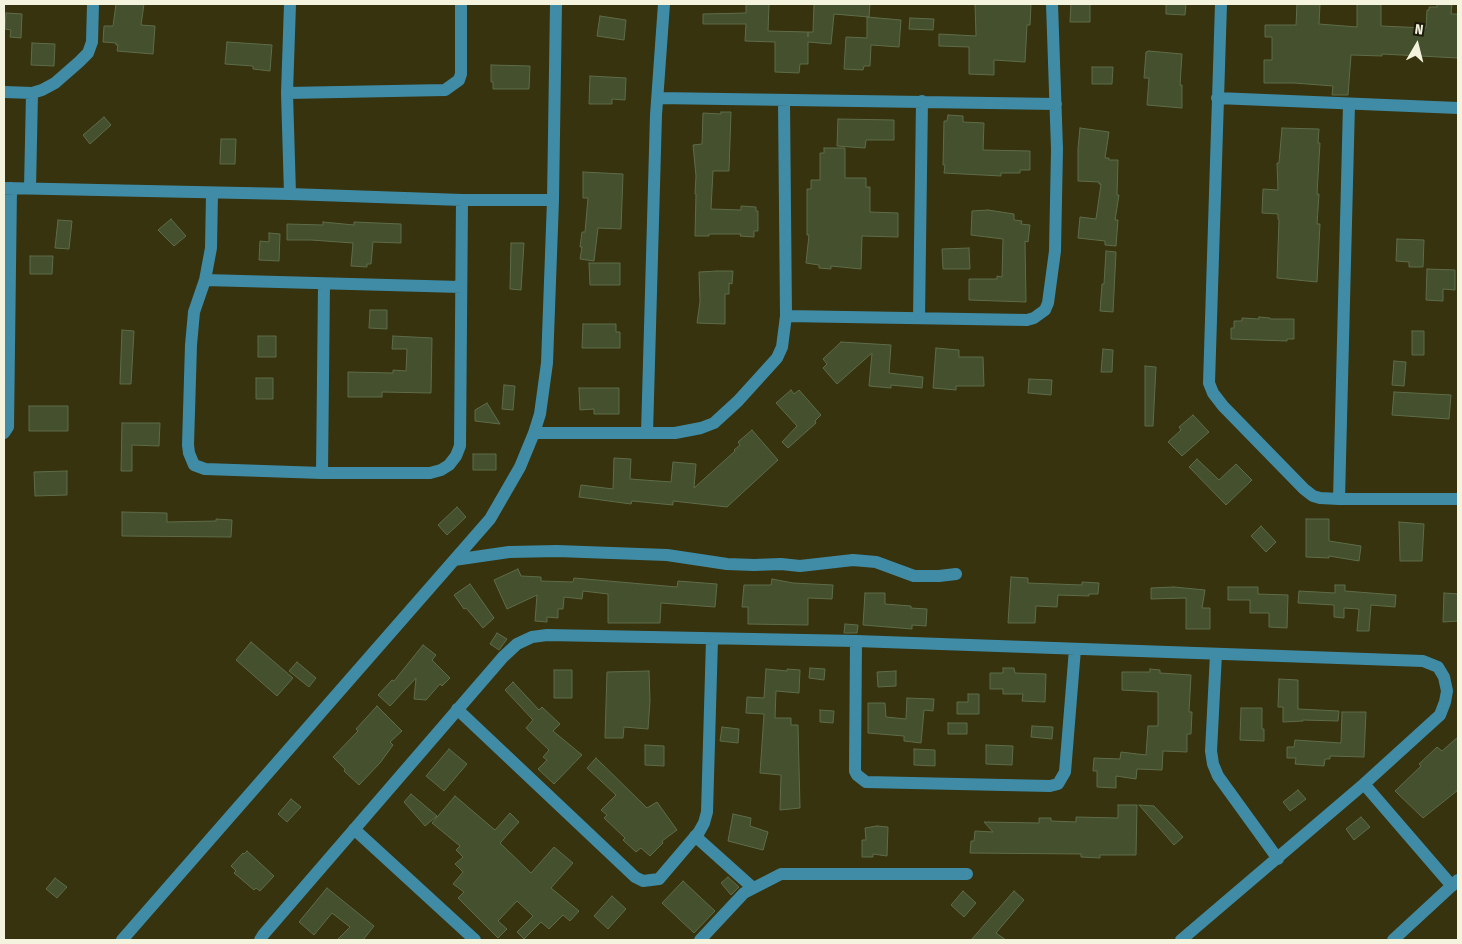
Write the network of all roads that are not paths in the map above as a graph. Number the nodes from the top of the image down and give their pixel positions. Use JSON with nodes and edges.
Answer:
{"nodes":[{"id":1,"x":93,"y":4,"type":"edge"},
{"id":2,"x":290,"y":4,"type":"edge"},
{"id":3,"x":461,"y":4,"type":"edge"},
{"id":4,"x":556,"y":4,"type":"edge"},
{"id":5,"x":664,"y":4,"type":"edge"},
{"id":6,"x":1052,"y":4,"type":"edge"},
{"id":7,"x":1221,"y":4,"type":"edge"},
{"id":8,"x":4,"y":92,"type":"edge"},
{"id":9,"x":32,"y":93,"type":"junction"},
{"id":10,"x":287,"y":93,"type":"junction"},
{"id":11,"x":658,"y":98,"type":"junction"},
{"id":12,"x":1217,"y":98,"type":"junction"},
{"id":13,"x":784,"y":101,"type":"junction"},
{"id":14,"x":922,"y":101,"type":"junction"},
{"id":15,"x":1056,"y":104,"type":"junction"},
{"id":16,"x":1349,"y":104,"type":"junction"},
{"id":17,"x":1458,"y":108,"type":"edge"},
{"id":18,"x":7,"y":188,"type":"edge"},
{"id":19,"x":30,"y":188,"type":"junction"},
{"id":20,"x":212,"y":193,"type":"junction"},
{"id":21,"x":290,"y":194,"type":"junction"},
{"id":22,"x":462,"y":200,"type":"junction"},
{"id":23,"x":553,"y":200,"type":"junction"},
{"id":24,"x":205,"y":280,"type":"junction"},
{"id":25,"x":324,"y":284,"type":"junction"},
{"id":26,"x":461,"y":287,"type":"junction"},
{"id":27,"x":7,"y":289,"type":"edge"},
{"id":28,"x":786,"y":316,"type":"junction"},
{"id":29,"x":919,"y":318,"type":"junction"},
{"id":30,"x":4,"y":433,"type":"edge"},
{"id":31,"x":534,"y":433,"type":"junction"},
{"id":32,"x":647,"y":433,"type":"junction"},
{"id":33,"x":322,"y":473,"type":"junction"},
{"id":34,"x":1339,"y":498,"type":"junction"},
{"id":35,"x":1458,"y":499,"type":"edge"},
{"id":36,"x":454,"y":560,"type":"junction"},
{"id":37,"x":956,"y":574,"type":"dead end"},
{"id":38,"x":712,"y":639,"type":"junction"},
{"id":39,"x":856,"y":641,"type":"junction"},
{"id":40,"x":1075,"y":649,"type":"junction"},
{"id":41,"x":1216,"y":654,"type":"junction"},
{"id":42,"x":457,"y":709,"type":"junction"},
{"id":43,"x":1364,"y":784,"type":"junction"},
{"id":44,"x":354,"y":829,"type":"junction"},
{"id":45,"x":696,"y":836,"type":"junction"},
{"id":46,"x":1278,"y":859,"type":"junction"},
{"id":47,"x":967,"y":874,"type":"dead end"},
{"id":48,"x":1455,"y":883,"type":"edge"},
{"id":49,"x":753,"y":888,"type":"junction"},
{"id":50,"x":122,"y":940,"type":"edge"},
{"id":51,"x":260,"y":940,"type":"edge"},
{"id":52,"x":475,"y":940,"type":"edge"},
{"id":53,"x":700,"y":940,"type":"edge"},
{"id":54,"x":1181,"y":940,"type":"edge"},
{"id":55,"x":1393,"y":940,"type":"edge"}],
"edges":[{"from":1,"to":9,"type":"street"},
{"from":2,"to":10,"type":"street"},
{"from":3,"to":10,"type":"street"},
{"from":4,"to":23,"type":"street"},
{"from":5,"to":11,"type":"street"},
{"from":6,"to":15,"type":"street"},
{"from":7,"to":12,"type":"street"},
{"from":8,"to":9,"type":"street"},
{"from":9,"to":19,"type":"street"},
{"from":10,"to":21,"type":"street"},
{"from":11,"to":13,"type":"street"},
{"from":11,"to":32,"type":"street"},
{"from":12,"to":16,"type":"street"},
{"from":12,"to":34,"type":"street"},
{"from":13,"to":14,"type":"street"},
{"from":13,"to":28,"type":"street"},
{"from":14,"to":15,"type":"street"},
{"from":14,"to":29,"type":"street"},
{"from":15,"to":29,"type":"street"},
{"from":16,"to":17,"type":"street"},
{"from":16,"to":34,"type":"street"},
{"from":18,"to":19,"type":"street"},
{"from":18,"to":27,"type":"street"},
{"from":19,"to":20,"type":"street"},
{"from":20,"to":21,"type":"street"},
{"from":20,"to":24,"type":"street"},
{"from":21,"to":22,"type":"street"},
{"from":22,"to":23,"type":"street"},
{"from":22,"to":26,"type":"street"},
{"from":23,"to":31,"type":"street"},
{"from":24,"to":25,"type":"street"},
{"from":24,"to":33,"type":"street"},
{"from":25,"to":26,"type":"street"},
{"from":25,"to":33,"type":"street"},
{"from":26,"to":33,"type":"street"},
{"from":27,"to":30,"type":"street"},
{"from":28,"to":29,"type":"street"},
{"from":28,"to":32,"type":"street"},
{"from":31,"to":32,"type":"street"},
{"from":31,"to":36,"type":"street"},
{"from":34,"to":35,"type":"street"},
{"from":36,"to":37,"type":"street"},
{"from":36,"to":50,"type":"street"},
{"from":38,"to":39,"type":"street"},
{"from":38,"to":42,"type":"street"},
{"from":38,"to":45,"type":"street"},
{"from":39,"to":40,"type":"street"},
{"from":39,"to":40,"type":"street"},
{"from":40,"to":41,"type":"street"},
{"from":41,"to":43,"type":"street"},
{"from":41,"to":46,"type":"street"},
{"from":42,"to":44,"type":"street"},
{"from":42,"to":45,"type":"street"},
{"from":43,"to":46,"type":"street"},
{"from":43,"to":48,"type":"street"},
{"from":44,"to":51,"type":"street"},
{"from":44,"to":52,"type":"street"},
{"from":45,"to":49,"type":"street"},
{"from":46,"to":54,"type":"street"},
{"from":47,"to":49,"type":"street"},
{"from":48,"to":55,"type":"street"},
{"from":49,"to":53,"type":"street"}]}
